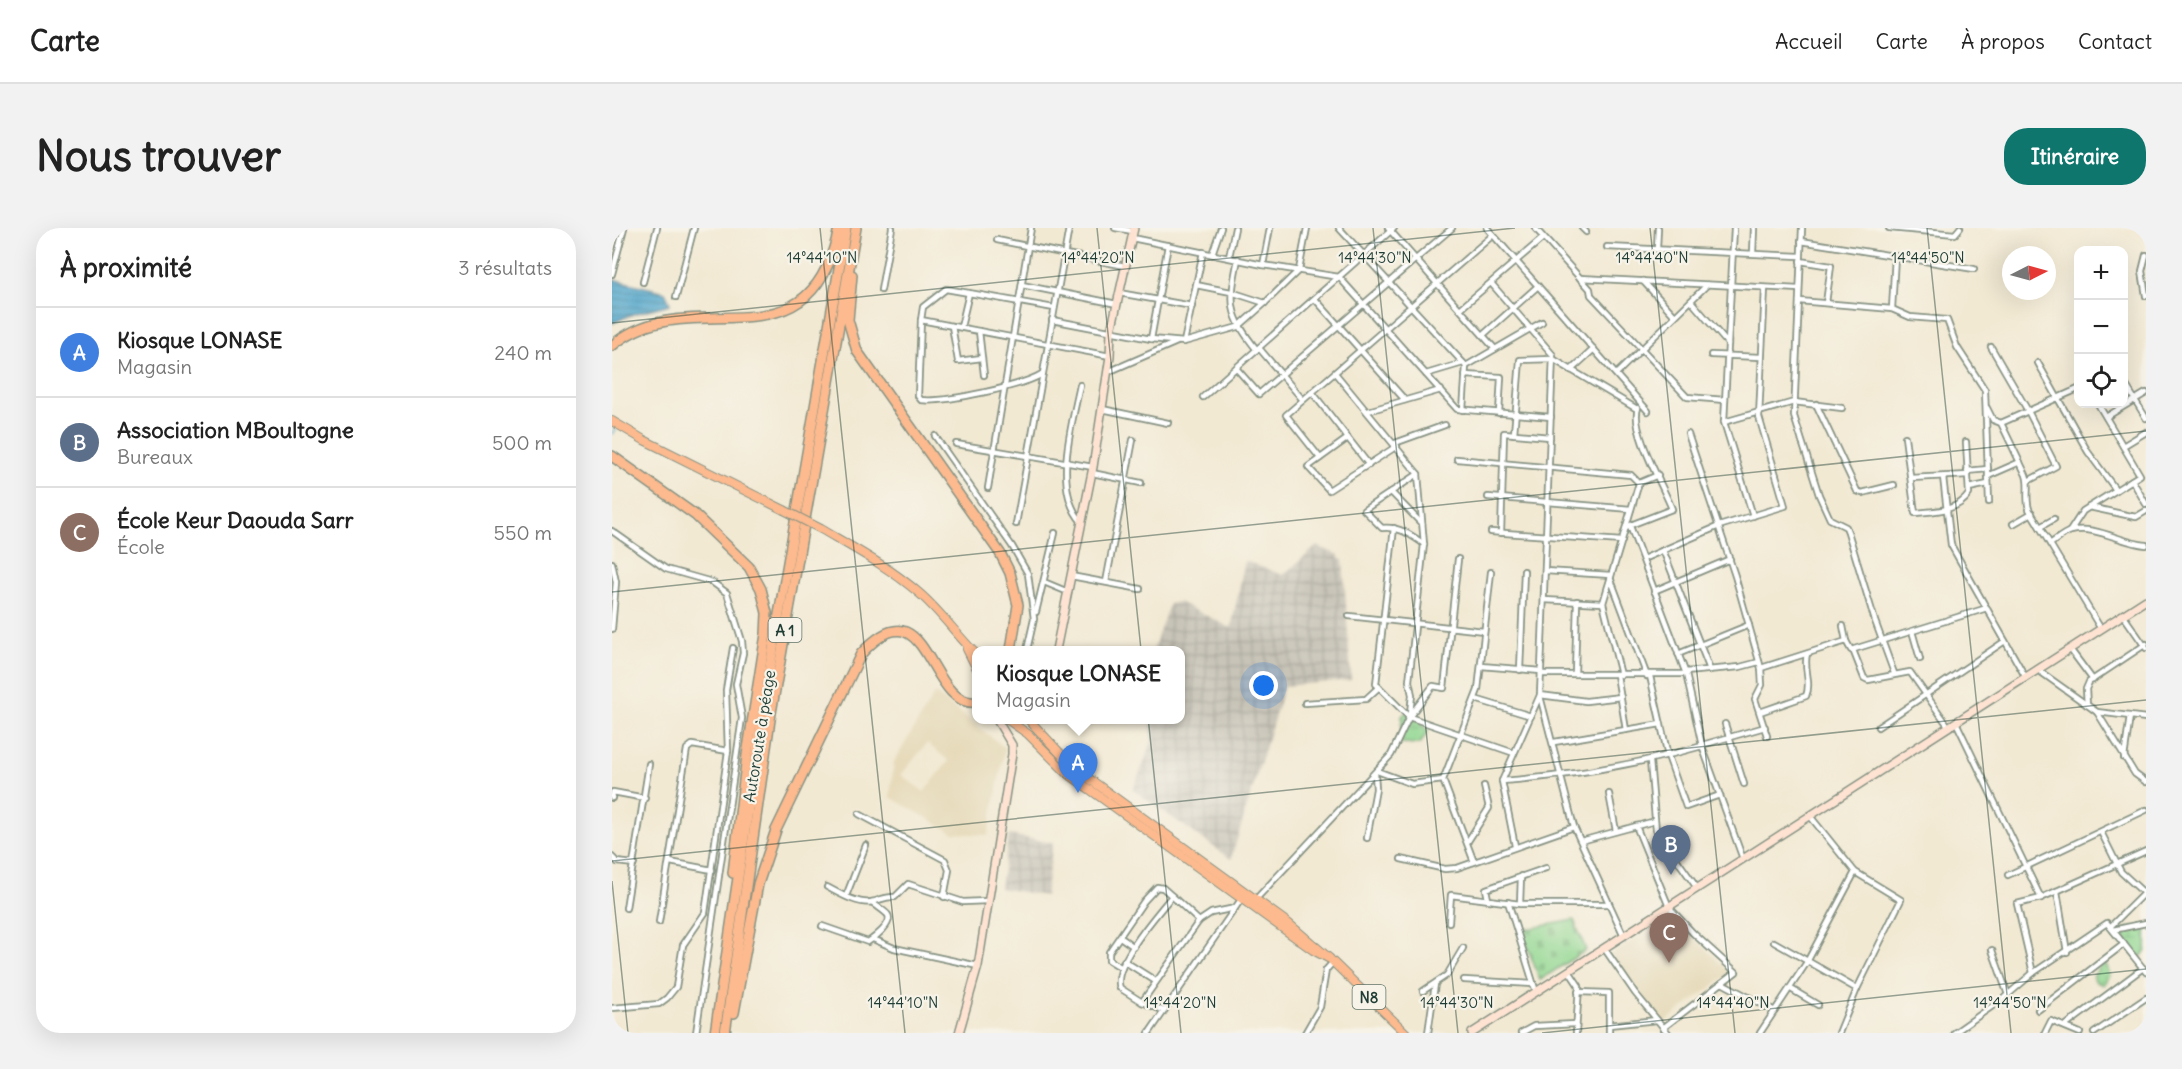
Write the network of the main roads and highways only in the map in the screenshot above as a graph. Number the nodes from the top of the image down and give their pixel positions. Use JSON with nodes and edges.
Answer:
{"nodes":[{"id":1,"x":839,"y":228,"type":"edge"},
{"id":2,"x":852,"y":229,"type":"edge"},
{"id":3,"x":612,"y":346,"type":"edge"},
{"id":4,"x":614,"y":423,"type":"edge"},
{"id":5,"x":612,"y":456,"type":"edge"},
{"id":6,"x":964,"y":642,"type":"junction"},
{"id":7,"x":1012,"y":646,"type":"edge"},
{"id":8,"x":972,"y":650,"type":"edge"},
{"id":9,"x":972,"y":659,"type":"edge"},
{"id":10,"x":972,"y":701,"type":"edge"},
{"id":11,"x":1014,"y":724,"type":"edge"},
{"id":12,"x":1033,"y":724,"type":"edge"},
{"id":13,"x":1331,"y":961,"type":"junction"},
{"id":14,"x":715,"y":1033,"type":"edge"},
{"id":15,"x":725,"y":1033,"type":"edge"},
{"id":16,"x":730,"y":1033,"type":"edge"},
{"id":17,"x":1406,"y":1033,"type":"edge"}],
"edges":[{"from":1,"to":3,"type":"highway"},
{"from":2,"to":7,"type":"highway"},
{"from":2,"to":14,"type":"highway","name":"Autoroute à péage","number":"A 1"},
{"from":2,"to":15,"type":"highway","number":"A 1"},
{"from":4,"to":6,"type":"main road","bridge":true},
{"from":5,"to":14,"type":"highway"},
{"from":6,"to":8,"type":"main road"},
{"from":6,"to":9,"type":"main road"},
{"from":10,"to":16,"type":"highway"},
{"from":11,"to":13,"type":"main road"},
{"from":12,"to":13,"type":"main road"},
{"from":13,"to":17,"type":"main road","number":"N8"}]}
